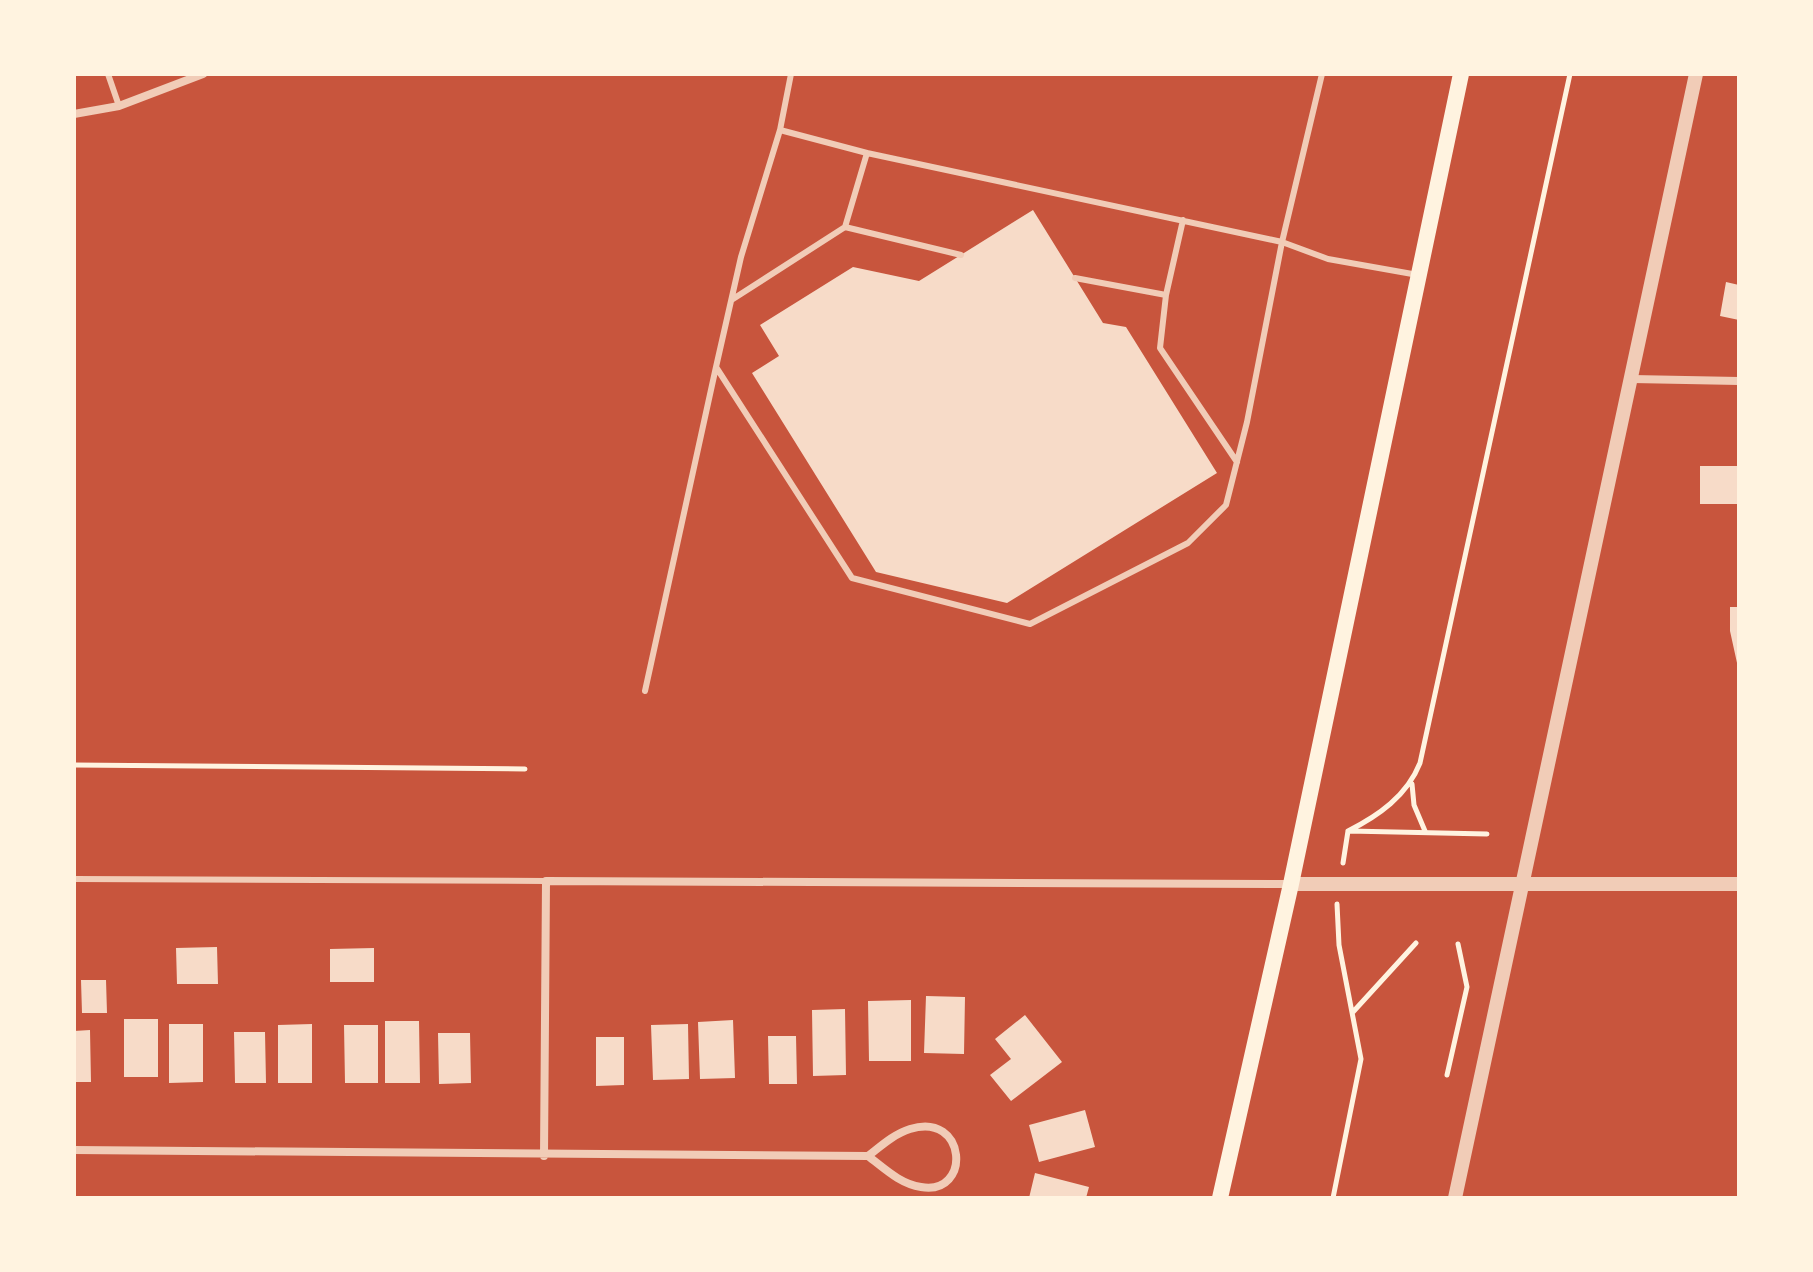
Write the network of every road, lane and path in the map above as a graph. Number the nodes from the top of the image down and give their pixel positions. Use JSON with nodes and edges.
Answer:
{"nodes":[{"id":1,"x":108,"y":74,"type":"edge"},
{"id":2,"x":203,"y":74,"type":"edge"},
{"id":3,"x":791,"y":74,"type":"edge"},
{"id":4,"x":1322,"y":74,"type":"edge"},
{"id":5,"x":1461,"y":74,"type":"edge"},
{"id":6,"x":1570,"y":74,"type":"edge"},
{"id":7,"x":1696,"y":74,"type":"edge"},
{"id":8,"x":119,"y":106,"type":"junction"},
{"id":9,"x":74,"y":114,"type":"edge"},
{"id":10,"x":780,"y":130,"type":"junction"},
{"id":11,"x":867,"y":153,"type":"junction"},
{"id":12,"x":1183,"y":220,"type":"junction"},
{"id":13,"x":845,"y":227,"type":"junction"},
{"id":14,"x":1282,"y":242,"type":"junction"},
{"id":15,"x":961,"y":255,"type":"dead end"},
{"id":16,"x":1419,"y":275,"type":"junction"},
{"id":17,"x":1075,"y":278,"type":"dead end"},
{"id":18,"x":1166,"y":295,"type":"junction"},
{"id":19,"x":733,"y":299,"type":"junction"},
{"id":20,"x":716,"y":367,"type":"junction"},
{"id":21,"x":1632,"y":379,"type":"junction"},
{"id":22,"x":1739,"y":381,"type":"edge"},
{"id":23,"x":1237,"y":462,"type":"junction"},
{"id":24,"x":645,"y":691,"type":"dead end"},
{"id":25,"x":74,"y":765,"type":"edge"},
{"id":26,"x":525,"y":769,"type":"dead end"},
{"id":27,"x":1412,"y":783,"type":"junction"},
{"id":28,"x":1425,"y":831,"type":"junction"},
{"id":29,"x":1487,"y":834,"type":"dead end"},
{"id":30,"x":74,"y":879,"type":"edge"},
{"id":31,"x":546,"y":881,"type":"junction"},
{"id":32,"x":1291,"y":884,"type":"junction"},
{"id":33,"x":1523,"y":884,"type":"junction"},
{"id":34,"x":1739,"y":884,"type":"edge"},
{"id":35,"x":1416,"y":943,"type":"dead end"},
{"id":36,"x":1458,"y":944,"type":"dead end"},
{"id":37,"x":1339,"y":945,"type":"dead end"},
{"id":38,"x":1352,"y":1012,"type":"junction"},
{"id":39,"x":1447,"y":1075,"type":"dead end"},
{"id":40,"x":74,"y":1150,"type":"edge"},
{"id":41,"x":544,"y":1156,"type":"junction"},
{"id":42,"x":868,"y":1156,"type":"junction"},
{"id":43,"x":1220,"y":1198,"type":"edge"},
{"id":44,"x":1333,"y":1198,"type":"edge"},
{"id":45,"x":1455,"y":1198,"type":"edge"}],
"edges":[{"from":1,"to":8,"type":"lane"},
{"from":2,"to":8,"type":"street"},
{"from":3,"to":10,"type":"lane"},
{"from":4,"to":14,"type":"lane"},
{"from":5,"to":16,"type":"main road"},
{"from":6,"to":27,"type":"path"},
{"from":7,"to":21,"type":"street"},
{"from":8,"to":9,"type":"street"},
{"from":10,"to":11,"type":"lane"},
{"from":10,"to":19,"type":"lane"},
{"from":11,"to":12,"type":"lane"},
{"from":11,"to":13,"type":"lane"},
{"from":12,"to":14,"type":"lane"},
{"from":12,"to":18,"type":"lane"},
{"from":13,"to":15,"type":"lane"},
{"from":13,"to":19,"type":"lane"},
{"from":14,"to":16,"type":"lane"},
{"from":14,"to":23,"type":"lane"},
{"from":16,"to":32,"type":"main road"},
{"from":17,"to":18,"type":"lane"},
{"from":18,"to":23,"type":"lane"},
{"from":19,"to":20,"type":"lane"},
{"from":20,"to":23,"type":"lane"},
{"from":20,"to":24,"type":"lane"},
{"from":21,"to":22,"type":"street"},
{"from":21,"to":33,"type":"street"},
{"from":25,"to":26,"type":"path"},
{"from":27,"to":28,"type":"path"},
{"from":27,"to":28,"type":"path"},
{"from":28,"to":29,"type":"path"},
{"from":30,"to":31,"type":"lane"},
{"from":31,"to":32,"type":"street"},
{"from":31,"to":41,"type":"street"},
{"from":32,"to":33,"type":"street"},
{"from":32,"to":43,"type":"main road"},
{"from":33,"to":34,"type":"street"},
{"from":33,"to":45,"type":"street"},
{"from":35,"to":38,"type":"path"},
{"from":36,"to":39,"type":"path"},
{"from":37,"to":38,"type":"path"},
{"from":38,"to":44,"type":"path"},
{"from":40,"to":41,"type":"street"},
{"from":41,"to":42,"type":"street"},
{"from":42,"to":42,"type":"street"}]}
